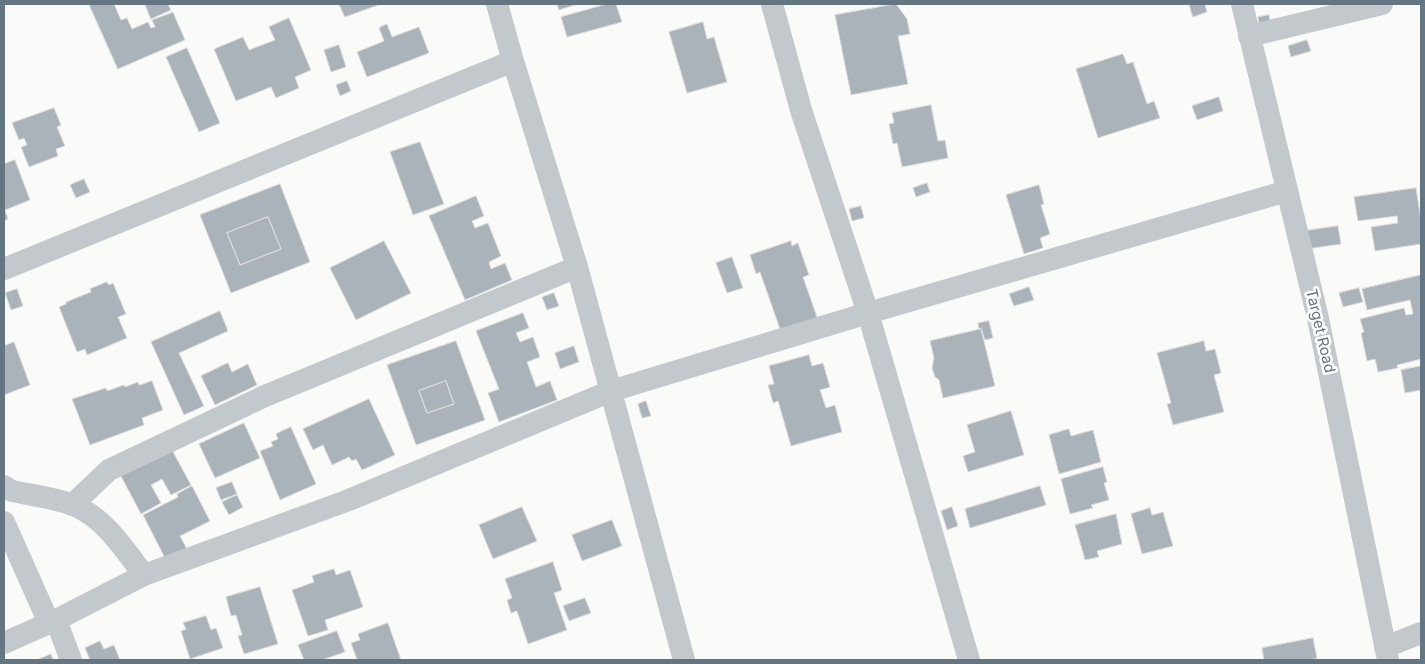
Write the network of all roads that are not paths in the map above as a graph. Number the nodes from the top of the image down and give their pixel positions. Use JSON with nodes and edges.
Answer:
{"nodes":[{"id":1,"x":497,"y":4,"type":"edge"},
{"id":2,"x":772,"y":4,"type":"edge"},
{"id":3,"x":1242,"y":4,"type":"edge"},
{"id":4,"x":1382,"y":4,"type":"edge"},
{"id":5,"x":1249,"y":36,"type":"junction"},
{"id":6,"x":513,"y":61,"type":"junction"},
{"id":7,"x":1287,"y":191,"type":"junction"},
{"id":8,"x":577,"y":267,"type":"junction"},
{"id":9,"x":4,"y":269,"type":"edge"},
{"id":10,"x":868,"y":313,"type":"junction"},
{"id":11,"x":611,"y":391,"type":"junction"},
{"id":12,"x":4,"y":486,"type":"edge"},
{"id":13,"x":72,"y":505,"type":"junction"},
{"id":14,"x":4,"y":522,"type":"edge"},
{"id":15,"x":144,"y":575,"type":"junction"},
{"id":16,"x":53,"y":621,"type":"junction"},
{"id":17,"x":1421,"y":633,"type":"edge"},
{"id":18,"x":4,"y":643,"type":"edge"},
{"id":19,"x":1387,"y":654,"type":"edge"},
{"id":20,"x":71,"y":660,"type":"edge"},
{"id":21,"x":684,"y":660,"type":"edge"},
{"id":22,"x":969,"y":660,"type":"edge"}],
"edges":[{"from":1,"to":6,"type":"street"},
{"from":2,"to":10,"type":"street"},
{"from":3,"to":5,"type":"street","name":"Target Road"},
{"from":4,"to":5,"type":"street"},
{"from":5,"to":7,"type":"street","name":"Target Road"},
{"from":6,"to":8,"type":"street"},
{"from":6,"to":9,"type":"street"},
{"from":7,"to":10,"type":"street"},
{"from":7,"to":19,"type":"street","name":"Target Road"},
{"from":8,"to":11,"type":"street"},
{"from":8,"to":13,"type":"street"},
{"from":10,"to":11,"type":"street"},
{"from":10,"to":22,"type":"street"},
{"from":11,"to":15,"type":"street"},
{"from":11,"to":21,"type":"street"},
{"from":12,"to":13,"type":"street"},
{"from":13,"to":15,"type":"street"},
{"from":14,"to":16,"type":"street"},
{"from":15,"to":16,"type":"street"},
{"from":16,"to":18,"type":"street"},
{"from":16,"to":20,"type":"street"},
{"from":17,"to":19,"type":"street"}]}
